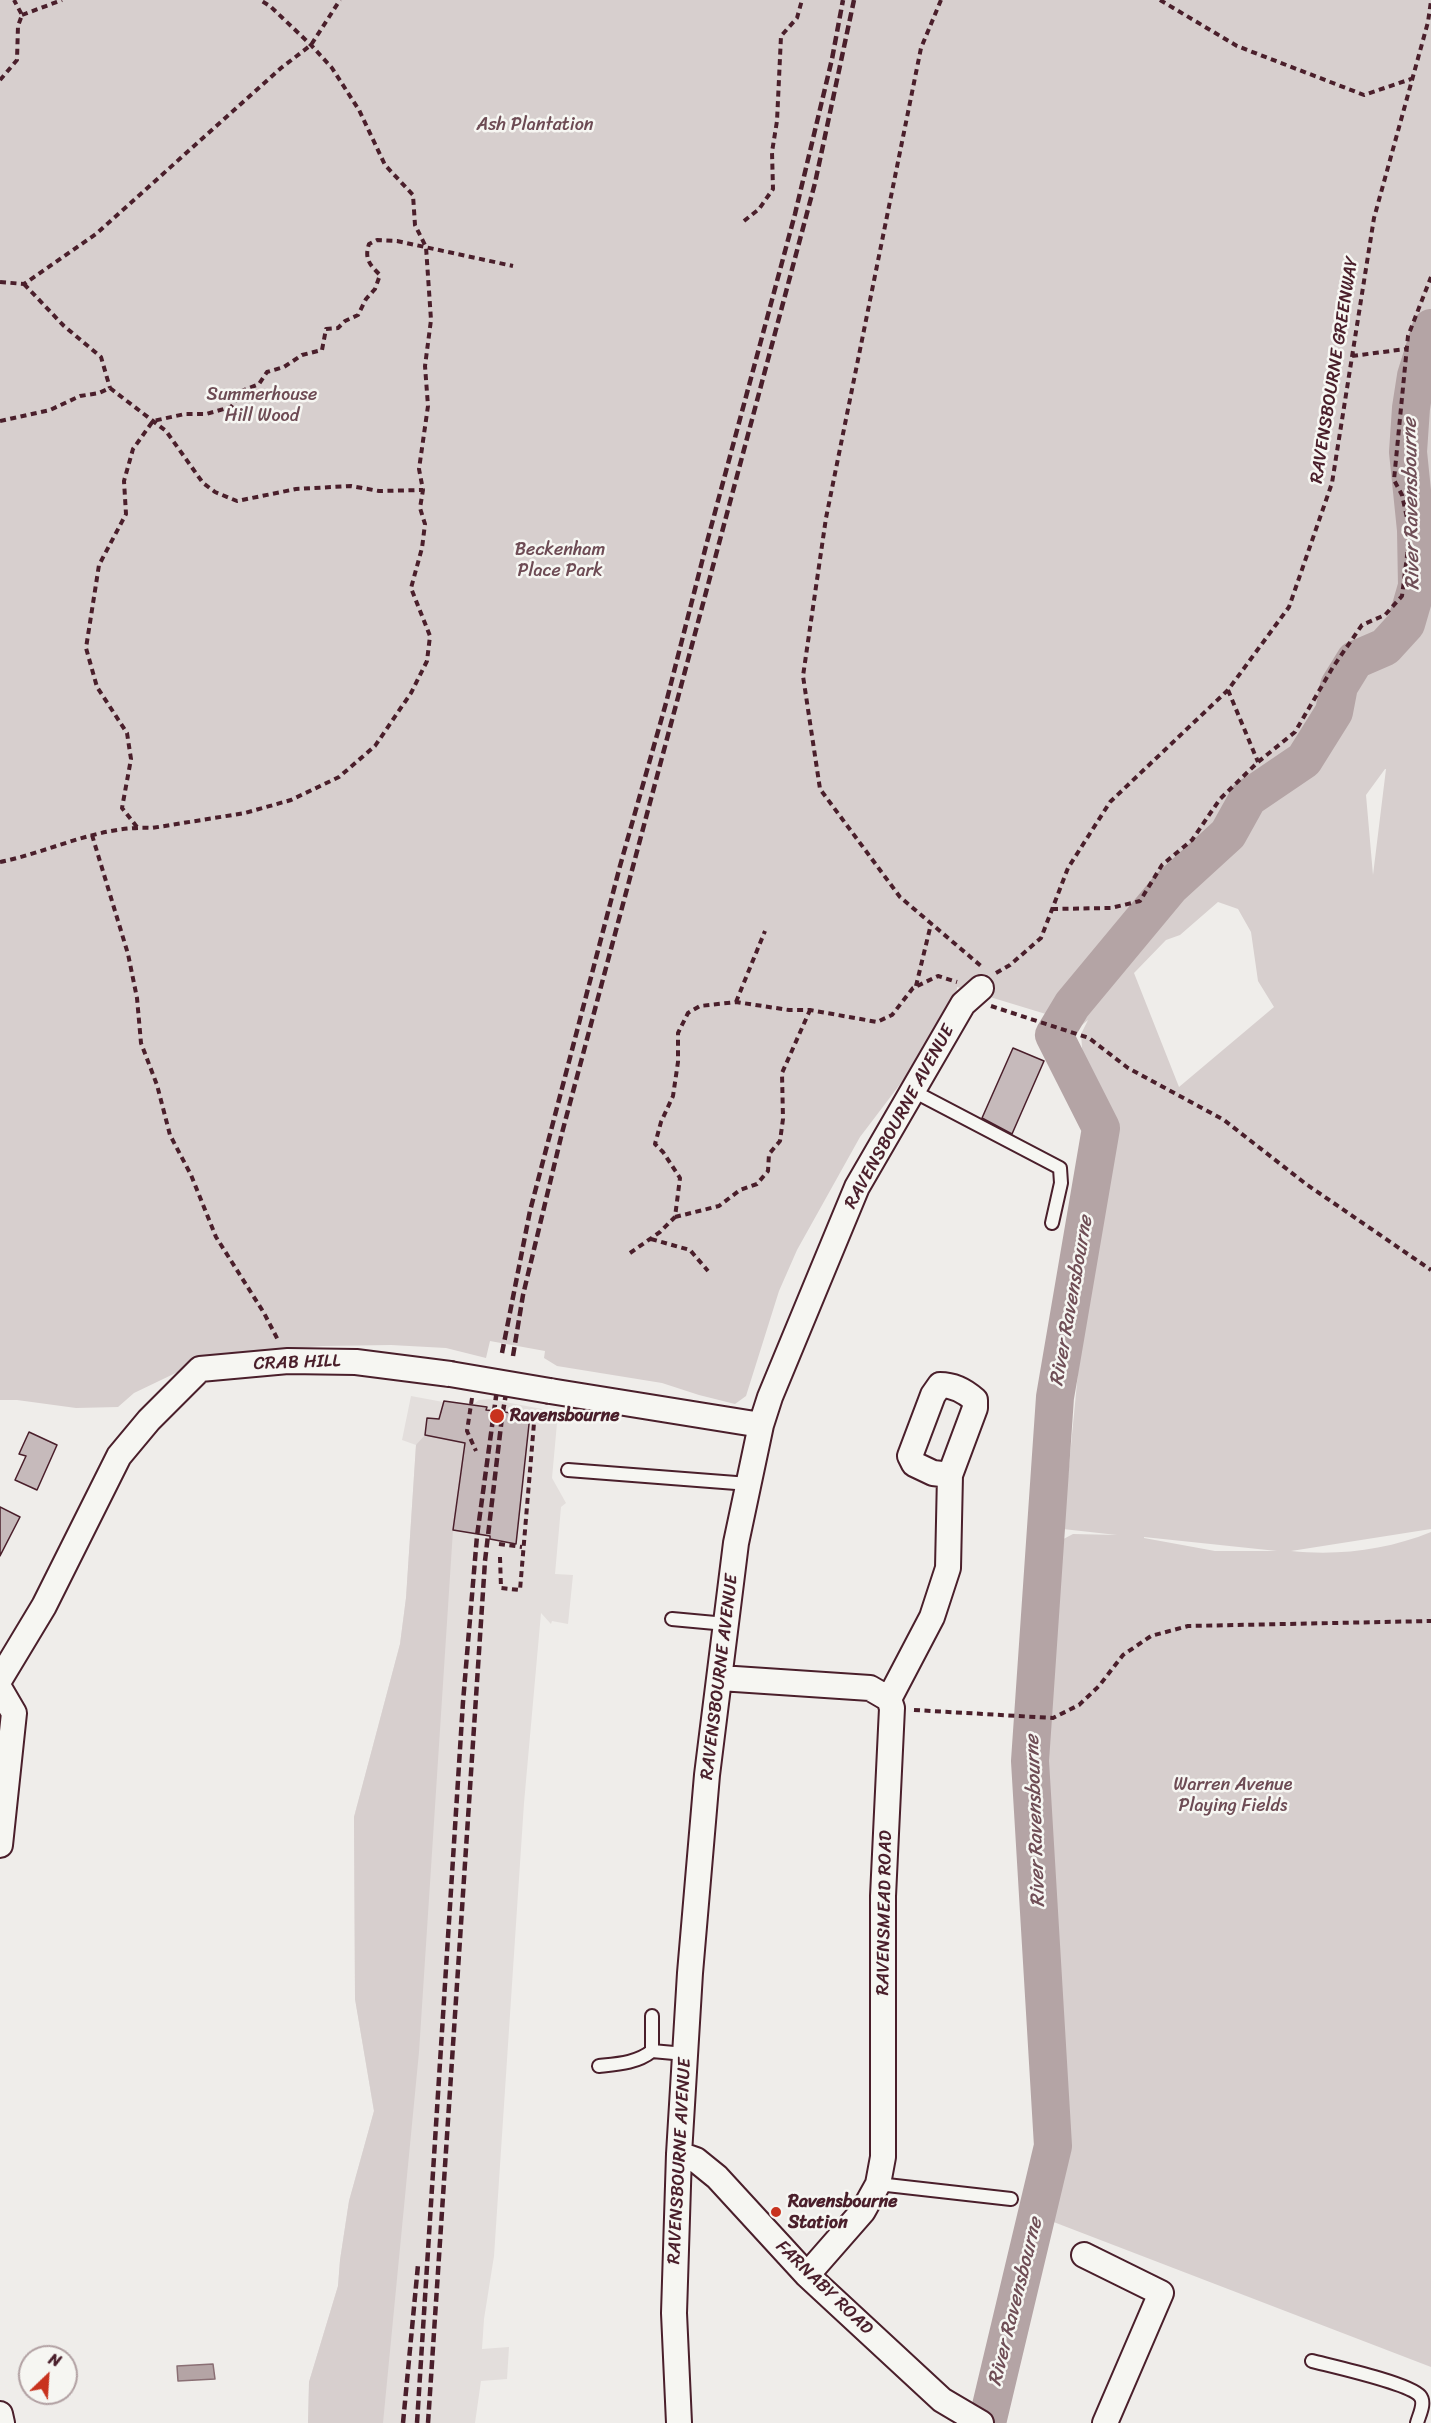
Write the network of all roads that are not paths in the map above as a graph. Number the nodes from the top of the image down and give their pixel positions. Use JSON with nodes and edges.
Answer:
{"nodes":[{"id":1,"x":976,"y":988,"type":"road end"},
{"id":2,"x":913,"y":1091,"type":"junction"},
{"id":3,"x":1052,"y":1223,"type":"dead end"},
{"id":4,"x":761,"y":1425,"type":"junction"},
{"id":5,"x":567,"y":1470,"type":"dead end"},
{"id":6,"x":950,"y":1475,"type":"dead end"},
{"id":7,"x":749,"y":1484,"type":"junction"},
{"id":8,"x":672,"y":1619,"type":"dead end"},
{"id":9,"x":726,"y":1624,"type":"junction"},
{"id":10,"x":0,"y":1678,"type":"edge"},
{"id":11,"x":720,"y":1678,"type":"junction"},
{"id":12,"x":0,"y":1689,"type":"edge"},
{"id":13,"x":891,"y":1704,"type":"junction"},
{"id":14,"x":0,"y":1845,"type":"edge"},
{"id":15,"x":652,"y":2016,"type":"dead end"},
{"id":16,"x":652,"y":2052,"type":"junction"},
{"id":17,"x":685,"y":2054,"type":"junction"},
{"id":18,"x":599,"y":2066,"type":"dead end"},
{"id":19,"x":679,"y":2154,"type":"junction"},
{"id":20,"x":878,"y":2184,"type":"junction"},
{"id":21,"x":1011,"y":2199,"type":"dead end"},
{"id":22,"x":1084,"y":2255,"type":"dead end"},
{"id":23,"x":807,"y":2276,"type":"junction"},
{"id":24,"x":1312,"y":2361,"type":"dead end"},
{"id":25,"x":0,"y":2414,"type":"edge"},
{"id":26,"x":2,"y":2423,"type":"edge"},
{"id":27,"x":679,"y":2423,"type":"edge"},
{"id":28,"x":981,"y":2423,"type":"edge"},
{"id":29,"x":1105,"y":2423,"type":"edge"},
{"id":30,"x":1417,"y":2423,"type":"edge"}],
"edges":[{"from":1,"to":2,"type":"street","name":"RAVENSBOURNE AVENUE"},
{"from":2,"to":3,"type":"lane"},
{"from":2,"to":4,"type":"street","name":"RAVENSBOURNE AVENUE"},
{"from":4,"to":7,"type":"street","name":"RAVENSBOURNE AVENUE"},
{"from":4,"to":10,"type":"street","name":"CRAB HILL","bridge":true},
{"from":5,"to":7,"type":"lane"},
{"from":6,"to":13,"type":"street"},
{"from":7,"to":9,"type":"street","name":"RAVENSBOURNE AVENUE"},
{"from":8,"to":9,"type":"lane"},
{"from":9,"to":11,"type":"street","name":"RAVENSBOURNE AVENUE"},
{"from":11,"to":13,"type":"street"},
{"from":11,"to":17,"type":"street","name":"RAVENSBOURNE AVENUE"},
{"from":12,"to":14,"type":"street"},
{"from":13,"to":20,"type":"street","name":"RAVENSMEAD ROAD"},
{"from":15,"to":16,"type":"lane"},
{"from":16,"to":17,"type":"lane"},
{"from":16,"to":18,"type":"lane"},
{"from":17,"to":19,"type":"street","name":"RAVENSBOURNE AVENUE"},
{"from":19,"to":23,"type":"street","name":"FARNABY ROAD"},
{"from":19,"to":27,"type":"street","name":"RAVENSBOURNE AVENUE"},
{"from":20,"to":21,"type":"lane"},
{"from":20,"to":23,"type":"street","name":"RAVENSMEAD ROAD"},
{"from":22,"to":29,"type":"street"},
{"from":23,"to":28,"type":"street","name":"FARNABY ROAD"},
{"from":24,"to":30,"type":"lane"},
{"from":25,"to":26,"type":"street"}]}
